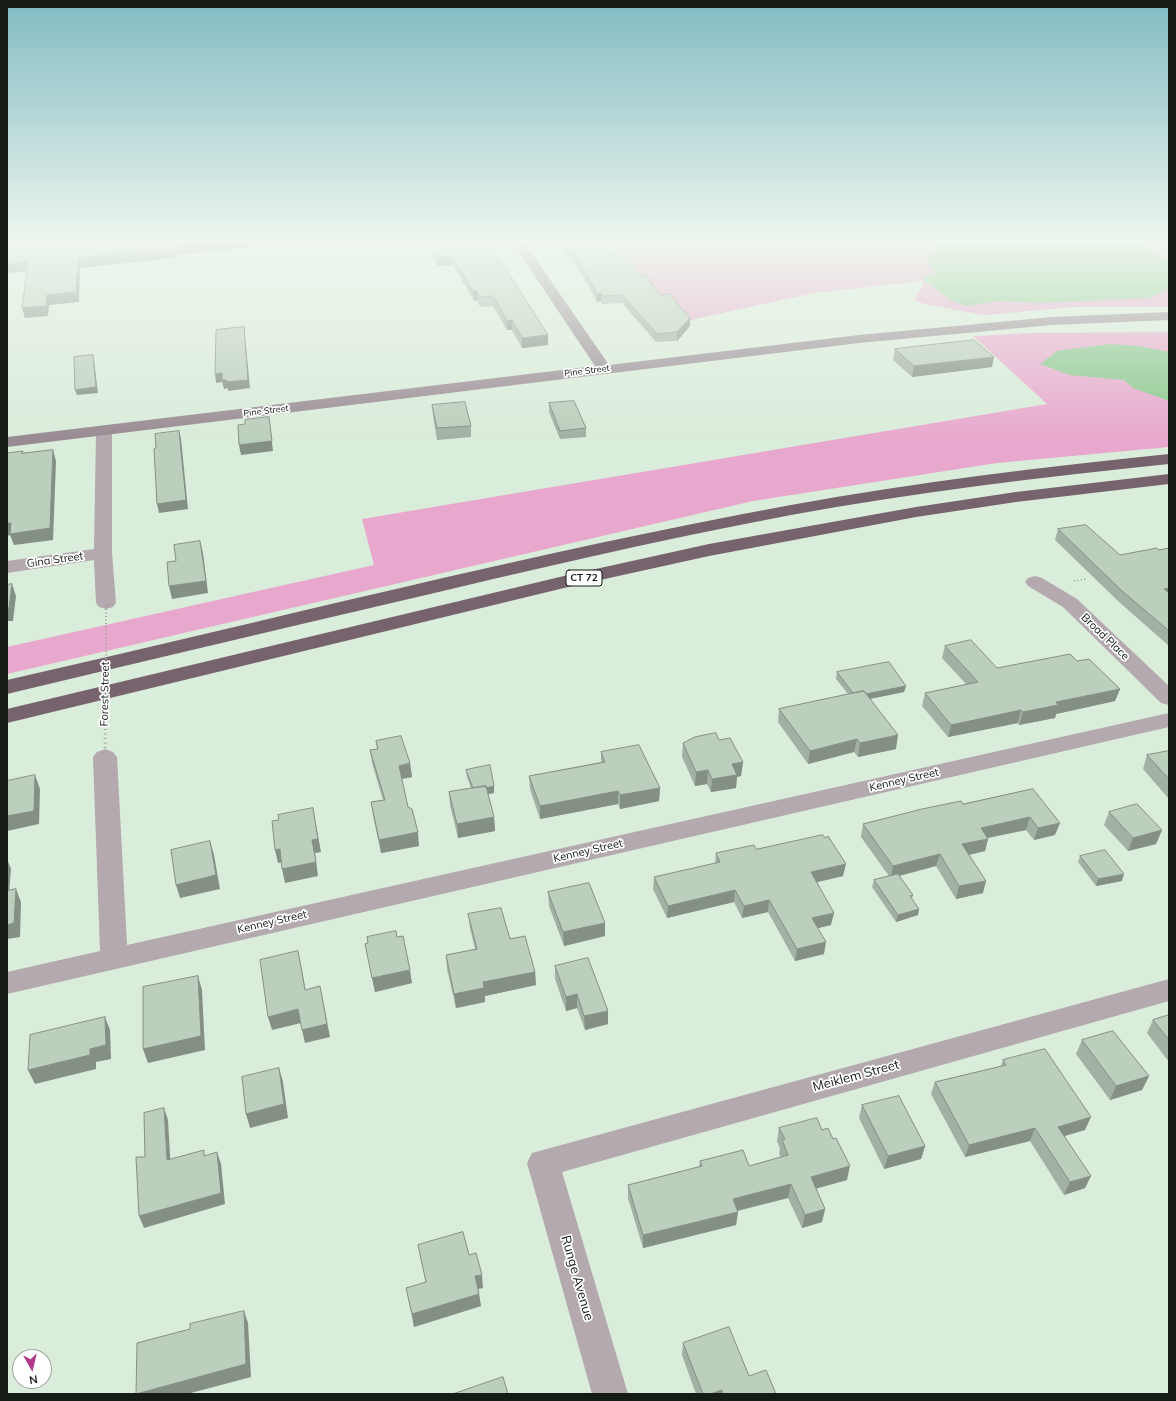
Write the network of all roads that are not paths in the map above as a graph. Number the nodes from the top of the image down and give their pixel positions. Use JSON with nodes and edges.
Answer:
{"nodes":[{"id":1,"x":562,"y":307,"type":"edge"},
{"id":2,"x":1169,"y":316,"type":"edge"},
{"id":3,"x":604,"y":369,"type":"junction"},
{"id":4,"x":104,"y":431,"type":"junction"},
{"id":5,"x":7,"y":442,"type":"edge"},
{"id":6,"x":1169,"y":459,"type":"edge"},
{"id":7,"x":1169,"y":479,"type":"edge"},
{"id":8,"x":103,"y":552,"type":"junction"},
{"id":9,"x":7,"y":567,"type":"edge"},
{"id":10,"x":1035,"y":582,"type":"dead end"},
{"id":11,"x":106,"y":603,"type":"road end"},
{"id":12,"x":7,"y":687,"type":"edge"},
{"id":13,"x":1169,"y":698,"type":"edge"},
{"id":14,"x":7,"y":716,"type":"edge"},
{"id":15,"x":1169,"y":720,"type":"edge"},
{"id":16,"x":105,"y":757,"type":"road end"},
{"id":17,"x":114,"y":958,"type":"junction"},
{"id":18,"x":7,"y":982,"type":"edge"},
{"id":19,"x":1169,"y":990,"type":"edge"},
{"id":20,"x":543,"y":1163,"type":"joint"},
{"id":21,"x":610,"y":1394,"type":"edge"}],
"edges":[{"from":1,"to":3,"type":"main road"},
{"from":2,"to":3,"type":"main road","name":"Pine Street"},
{"from":3,"to":4,"type":"main road","name":"Pine Street"},
{"from":4,"to":5,"type":"main road","name":"Pine Street"},
{"from":4,"to":8,"type":"street"},
{"from":6,"to":12,"type":"highway","number":"CT 72"},
{"from":7,"to":14,"type":"highway","number":"CT 72"},
{"from":8,"to":9,"type":"street","name":"Gina Street"},
{"from":8,"to":11,"type":"street"},
{"from":10,"to":13,"type":"street","name":"Broad Place"},
{"from":15,"to":17,"type":"street","name":"Kenney Street"},
{"from":16,"to":17,"type":"street"},
{"from":17,"to":18,"type":"street","name":"Kenney Street"},
{"from":19,"to":20,"type":"street","name":"Meiklem Street"},
{"from":20,"to":21,"type":"street","name":"Runge Avenue"}]}
